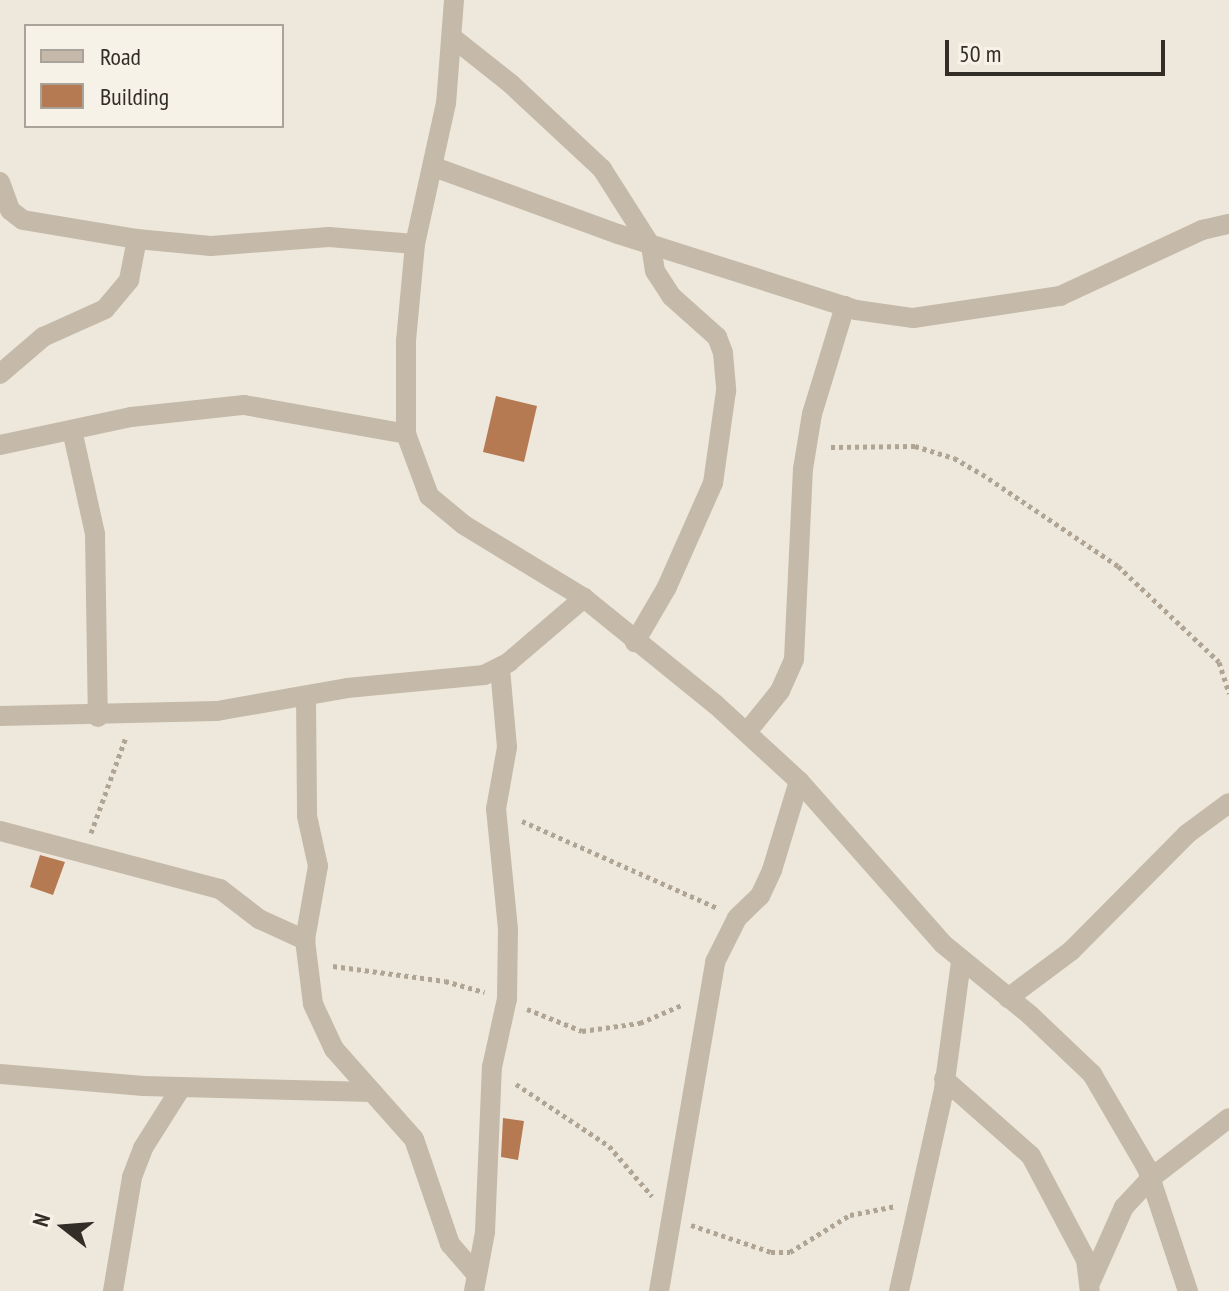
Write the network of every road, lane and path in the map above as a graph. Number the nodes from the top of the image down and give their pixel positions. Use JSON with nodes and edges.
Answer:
{"nodes":[{"id":1,"x":454,"y":0,"type":"edge"},
{"id":2,"x":453,"y":38,"type":"junction"},
{"id":3,"x":434,"y":167,"type":"junction"},
{"id":4,"x":0,"y":182,"type":"edge"},
{"id":5,"x":1229,"y":224,"type":"edge"},
{"id":6,"x":137,"y":239,"type":"junction"},
{"id":7,"x":415,"y":244,"type":"junction"},
{"id":8,"x":651,"y":246,"type":"junction"},
{"id":9,"x":845,"y":306,"type":"junction"},
{"id":10,"x":0,"y":374,"type":"edge"},
{"id":11,"x":72,"y":430,"type":"junction"},
{"id":12,"x":406,"y":434,"type":"junction"},
{"id":13,"x":0,"y":445,"type":"edge"},
{"id":14,"x":806,"y":450,"type":"junction"},
{"id":15,"x":584,"y":598,"type":"junction"},
{"id":16,"x":635,"y":642,"type":"junction"},
{"id":17,"x":500,"y":669,"type":"junction"},
{"id":18,"x":1229,"y":693,"type":"edge"},
{"id":19,"x":306,"y":696,"type":"junction"},
{"id":20,"x":135,"y":714,"type":"junction"},
{"id":21,"x":0,"y":716,"type":"edge"},
{"id":22,"x":98,"y":717,"type":"junction"},
{"id":23,"x":747,"y":732,"type":"junction"},
{"id":24,"x":799,"y":781,"type":"junction"},
{"id":25,"x":1229,"y":803,"type":"edge"},
{"id":26,"x":496,"y":809,"type":"junction"},
{"id":27,"x":0,"y":831,"type":"edge"},
{"id":28,"x":82,"y":857,"type":"junction"},
{"id":29,"x":741,"y":914,"type":"junction"},
{"id":30,"x":305,"y":940,"type":"junction"},
{"id":31,"x":961,"y":961,"type":"junction"},
{"id":32,"x":305,"y":963,"type":"junction"},
{"id":33,"x":707,"y":996,"type":"junction"},
{"id":34,"x":1008,"y":998,"type":"junction"},
{"id":35,"x":507,"y":999,"type":"junction"},
{"id":36,"x":492,"y":1067,"type":"junction"},
{"id":37,"x":0,"y":1074,"type":"edge"},
{"id":38,"x":944,"y":1079,"type":"junction"},
{"id":39,"x":181,"y":1088,"type":"junction"},
{"id":40,"x":372,"y":1092,"type":"junction"},
{"id":41,"x":1229,"y":1118,"type":"edge"},
{"id":42,"x":1151,"y":1178,"type":"junction"},
{"id":43,"x":920,"y":1198,"type":"junction"},
{"id":44,"x":672,"y":1224,"type":"junction"},
{"id":45,"x":475,"y":1282,"type":"edge"},
{"id":46,"x":1090,"y":1288,"type":"edge"},
{"id":47,"x":113,"y":1291,"type":"edge"},
{"id":48,"x":659,"y":1291,"type":"edge"},
{"id":49,"x":899,"y":1291,"type":"edge"},
{"id":50,"x":1188,"y":1291,"type":"edge"}],
"edges":[{"from":1,"to":2,"type":"street"},
{"from":2,"to":3,"type":"street"},
{"from":2,"to":8,"type":"street"},
{"from":3,"to":7,"type":"street"},
{"from":3,"to":8,"type":"street"},
{"from":4,"to":6,"type":"street"},
{"from":5,"to":9,"type":"street"},
{"from":6,"to":7,"type":"street"},
{"from":6,"to":10,"type":"street"},
{"from":7,"to":12,"type":"street"},
{"from":8,"to":9,"type":"street"},
{"from":8,"to":16,"type":"street"},
{"from":9,"to":14,"type":"street"},
{"from":11,"to":12,"type":"street"},
{"from":11,"to":13,"type":"street"},
{"from":11,"to":22,"type":"street"},
{"from":12,"to":15,"type":"street"},
{"from":14,"to":18,"type":"path"},
{"from":14,"to":23,"type":"street"},
{"from":15,"to":16,"type":"street"},
{"from":15,"to":17,"type":"street"},
{"from":16,"to":23,"type":"street"},
{"from":17,"to":19,"type":"street"},
{"from":17,"to":26,"type":"street"},
{"from":19,"to":20,"type":"street"},
{"from":19,"to":30,"type":"street"},
{"from":20,"to":22,"type":"street"},
{"from":20,"to":28,"type":"path"},
{"from":21,"to":22,"type":"street"},
{"from":23,"to":24,"type":"street"},
{"from":24,"to":29,"type":"street"},
{"from":24,"to":31,"type":"street"},
{"from":25,"to":34,"type":"street"},
{"from":26,"to":29,"type":"path"},
{"from":26,"to":35,"type":"street"},
{"from":27,"to":28,"type":"street"},
{"from":28,"to":30,"type":"street"},
{"from":29,"to":33,"type":"street"},
{"from":30,"to":32,"type":"street"},
{"from":31,"to":34,"type":"street"},
{"from":31,"to":38,"type":"street"},
{"from":32,"to":35,"type":"path"},
{"from":32,"to":40,"type":"street"},
{"from":33,"to":35,"type":"path"},
{"from":33,"to":44,"type":"street"},
{"from":34,"to":42,"type":"street"},
{"from":35,"to":36,"type":"street"},
{"from":36,"to":44,"type":"path"},
{"from":36,"to":45,"type":"street"},
{"from":37,"to":39,"type":"street"},
{"from":38,"to":43,"type":"street"},
{"from":38,"to":46,"type":"street"},
{"from":39,"to":40,"type":"street"},
{"from":39,"to":47,"type":"street"},
{"from":40,"to":45,"type":"street"},
{"from":41,"to":42,"type":"street"},
{"from":42,"to":46,"type":"street"},
{"from":42,"to":50,"type":"street"},
{"from":43,"to":44,"type":"path"},
{"from":43,"to":49,"type":"street"},
{"from":44,"to":48,"type":"street"}]}
